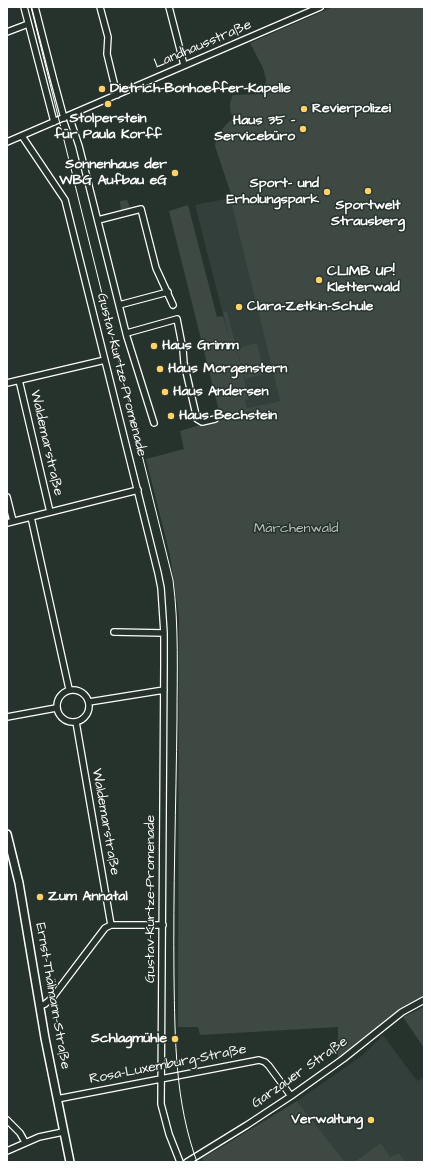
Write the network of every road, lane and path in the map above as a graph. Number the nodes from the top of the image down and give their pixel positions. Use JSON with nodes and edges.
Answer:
{"nodes":[{"id":1,"x":24,"y":7,"type":"edge"},
{"id":2,"x":35,"y":7,"type":"edge"},
{"id":3,"x":100,"y":7,"type":"edge"},
{"id":4,"x":169,"y":7,"type":"edge"},
{"id":5,"x":320,"y":7,"type":"edge"},
{"id":6,"x":28,"y":24,"type":"junction"},
{"id":7,"x":7,"y":32,"type":"edge"},
{"id":8,"x":184,"y":65,"type":"junction"},
{"id":9,"x":117,"y":95,"type":"junction"},
{"id":10,"x":67,"y":117,"type":"junction"},
{"id":11,"x":54,"y":122,"type":"junction"},
{"id":12,"x":22,"y":136,"type":"junction"},
{"id":13,"x":7,"y":142,"type":"edge"},
{"id":14,"x":98,"y":220,"type":"junction"},
{"id":15,"x":168,"y":292,"type":"junction"},
{"id":16,"x":119,"y":304,"type":"junction"},
{"id":17,"x":173,"y":305,"type":"dead end"},
{"id":18,"x":127,"y":333,"type":"junction"},
{"id":19,"x":105,"y":360,"type":"junction"},
{"id":20,"x":19,"y":380,"type":"junction"},
{"id":21,"x":7,"y":383,"type":"edge"},
{"id":22,"x":215,"y":419,"type":"dead end"},
{"id":23,"x":154,"y":423,"type":"dead end"},
{"id":24,"x":138,"y":490,"type":"junction"},
{"id":25,"x":7,"y":497,"type":"edge"},
{"id":26,"x":50,"y":512,"type":"junction"},
{"id":27,"x":31,"y":517,"type":"junction"},
{"id":28,"x":10,"y":522,"type":"edge"},
{"id":29,"x":114,"y":632,"type":"dead end"},
{"id":30,"x":164,"y":632,"type":"junction"},
{"id":31,"x":70,"y":689,"type":"junction"},
{"id":32,"x":164,"y":690,"type":"junction"},
{"id":33,"x":89,"y":702,"type":"junction"},
{"id":34,"x":56,"y":708,"type":"junction"},
{"id":35,"x":7,"y":717,"type":"edge"},
{"id":36,"x":76,"y":722,"type":"junction"},
{"id":37,"x":7,"y":834,"type":"edge"},
{"id":38,"x":110,"y":925,"type":"junction"},
{"id":39,"x":163,"y":926,"type":"junction"},
{"id":40,"x":424,"y":1000,"type":"edge"},
{"id":41,"x":40,"y":1006,"type":"junction"},
{"id":42,"x":161,"y":1079,"type":"junction"},
{"id":43,"x":291,"y":1096,"type":"junction"},
{"id":44,"x":57,"y":1100,"type":"junction"},
{"id":45,"x":7,"y":1120,"type":"edge"},
{"id":46,"x":63,"y":1132,"type":"junction"},
{"id":47,"x":25,"y":1142,"type":"junction"},
{"id":48,"x":7,"y":1151,"type":"edge"},
{"id":49,"x":70,"y":1162,"type":"edge"},
{"id":50,"x":180,"y":1162,"type":"edge"},
{"id":51,"x":187,"y":1162,"type":"edge"}],
"edges":[{"from":1,"to":6,"type":"street"},
{"from":2,"to":10,"type":"street","name":"Gustav-Kurtze-Promenade"},
{"from":3,"to":9,"type":"street"},
{"from":4,"to":8,"type":"street"},
{"from":5,"to":8,"type":"street","name":"Landhausstraße"},
{"from":6,"to":7,"type":"street"},
{"from":6,"to":11,"type":"street"},
{"from":8,"to":9,"type":"street","name":"Landhausstraße"},
{"from":9,"to":10,"type":"street","name":"Landhausstraße"},
{"from":10,"to":11,"type":"street","name":"Landhausstraße"},
{"from":10,"to":14,"type":"street","name":"Gustav-Kurtze-Promenade"},
{"from":11,"to":12,"type":"street","name":"Landhausstraße"},
{"from":12,"to":13,"type":"street","name":"Landhausstraße"},
{"from":12,"to":19,"type":"street","name":"Gustav-Kurtze-Promenade"},
{"from":14,"to":15,"type":"street"},
{"from":14,"to":16,"type":"street","name":"Gustav-Kurtze-Promenade"},
{"from":15,"to":16,"type":"street","name":"Gustav-Kurtze-Promenade"},
{"from":15,"to":17,"type":"street"},
{"from":16,"to":18,"type":"street","name":"Gustav-Kurtze-Promenade"},
{"from":18,"to":22,"type":"street","name":"Gustav-Kurtze-Promenade"},
{"from":18,"to":23,"type":"street","name":"Gustav-Kurtze-Promenade"},
{"from":19,"to":20,"type":"street"},
{"from":19,"to":24,"type":"street","name":"Gustav-Kurtze-Promenade"},
{"from":20,"to":21,"type":"street"},
{"from":20,"to":26,"type":"street","name":"Waldemarstraße"},
{"from":24,"to":26,"type":"street"},
{"from":24,"to":30,"type":"street","name":"Gustav-Kurtze-Promenade"},
{"from":25,"to":28,"type":"street"},
{"from":26,"to":27,"type":"street"},
{"from":27,"to":28,"type":"street"},
{"from":27,"to":31,"type":"street"},
{"from":29,"to":30,"type":"street"},
{"from":30,"to":32,"type":"street","name":"Gustav-Kurtze-Promenade"},
{"from":31,"to":33,"type":"street"},
{"from":31,"to":34,"type":"street"},
{"from":32,"to":33,"type":"street"},
{"from":32,"to":39,"type":"street","name":"Gustav-Kurtze-Promenade"},
{"from":33,"to":36,"type":"street"},
{"from":34,"to":35,"type":"street"},
{"from":34,"to":36,"type":"street"},
{"from":36,"to":38,"type":"street","name":"Waldemarstraße"},
{"from":37,"to":41,"type":"main road","name":"Ernst-Thälmann-Straße"},
{"from":38,"to":39,"type":"street"},
{"from":38,"to":41,"type":"street"},
{"from":39,"to":42,"type":"street","name":"Gustav-Kurtze-Promenade"},
{"from":40,"to":43,"type":"street","name":"Garzauer Straße"},
{"from":41,"to":44,"type":"main road","name":"Ernst-Thälmann-Straße"},
{"from":42,"to":43,"type":"street","name":"Rosa-Luxemburg-Straße"},
{"from":42,"to":44,"type":"street","name":"Rosa-Luxemburg-Straße"},
{"from":42,"to":50,"type":"street","name":"Gustav-Kurtze-Promenade"},
{"from":43,"to":51,"type":"street","name":"Garzauer Straße"},
{"from":44,"to":46,"type":"main road","name":"Ernst-Thälmann-Straße"},
{"from":45,"to":47,"type":"street"},
{"from":46,"to":47,"type":"street"},
{"from":46,"to":49,"type":"main road","name":"Ernst-Thälmann-Straße"},
{"from":47,"to":48,"type":"street"}]}
